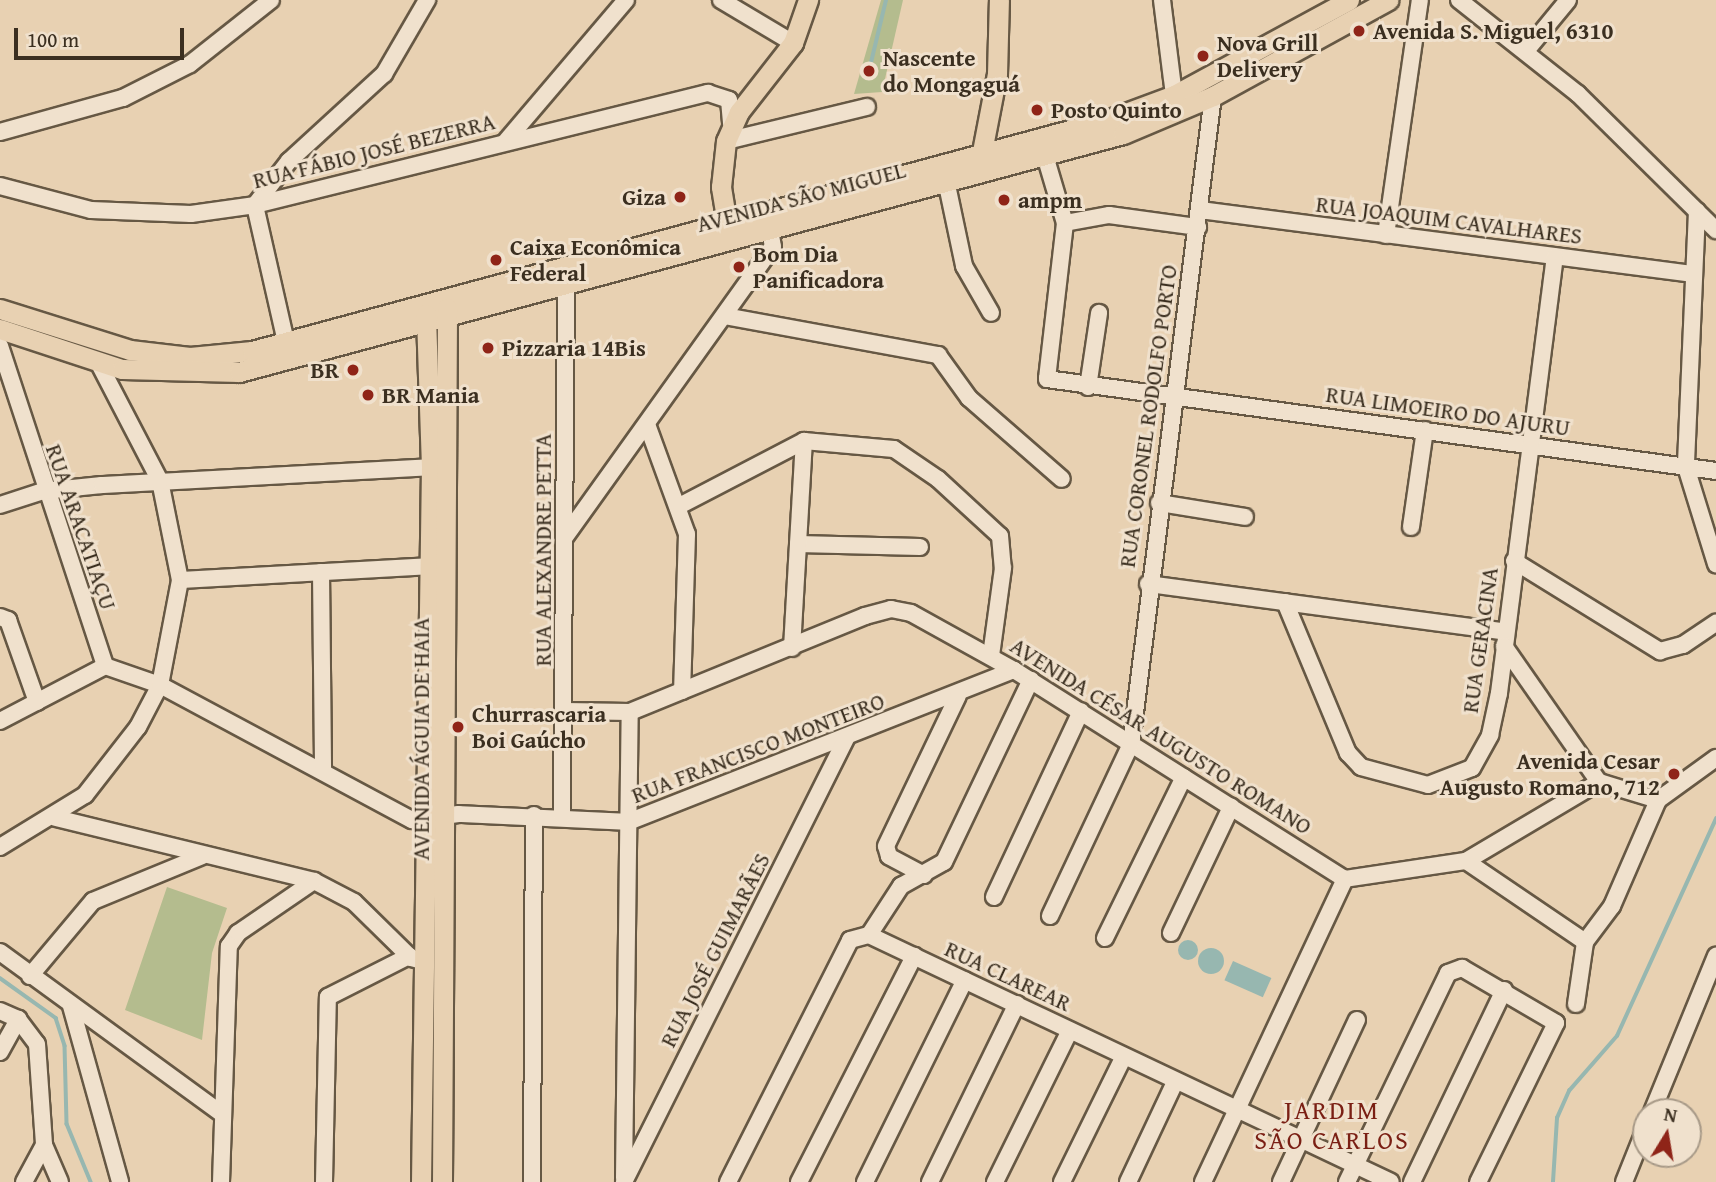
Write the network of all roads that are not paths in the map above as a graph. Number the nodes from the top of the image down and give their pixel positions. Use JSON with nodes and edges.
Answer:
{"nodes":[{"id":1,"x":271,"y":0,"type":"edge"},
{"id":2,"x":427,"y":0,"type":"edge"},
{"id":3,"x":625,"y":0,"type":"edge"},
{"id":4,"x":721,"y":0,"type":"edge"},
{"id":5,"x":808,"y":0,"type":"edge"},
{"id":6,"x":999,"y":0,"type":"edge"},
{"id":7,"x":1161,"y":0,"type":"edge"},
{"id":8,"x":1349,"y":0,"type":"edge"},
{"id":9,"x":1388,"y":0,"type":"edge"},
{"id":10,"x":1420,"y":0,"type":"edge"},
{"id":11,"x":1459,"y":0,"type":"edge"},
{"id":12,"x":1569,"y":0,"type":"edge"},
{"id":13,"x":793,"y":43,"type":"junction"},
{"id":14,"x":1526,"y":51,"type":"junction"},
{"id":15,"x":1174,"y":95,"type":"junction"},
{"id":16,"x":1213,"y":96,"type":"junction"},
{"id":17,"x":867,"y":107,"type":"dead end"},
{"id":18,"x":0,"y":132,"type":"edge"},
{"id":19,"x":729,"y":133,"type":"junction"},
{"id":20,"x":506,"y":141,"type":"junction"},
{"id":21,"x":983,"y":153,"type":"junction"},
{"id":22,"x":1046,"y":159,"type":"junction"},
{"id":23,"x":953,"y":183,"type":"junction"},
{"id":24,"x":0,"y":186,"type":"edge"},
{"id":25,"x":255,"y":205,"type":"junction"},
{"id":26,"x":1200,"y":210,"type":"junction"},
{"id":27,"x":1697,"y":211,"type":"junction"},
{"id":28,"x":1065,"y":223,"type":"junction"},
{"id":29,"x":1198,"y":227,"type":"junction"},
{"id":30,"x":770,"y":230,"type":"junction"},
{"id":31,"x":1716,"y":230,"type":"edge"},
{"id":32,"x":727,"y":232,"type":"junction"},
{"id":33,"x":1386,"y":235,"type":"junction"},
{"id":34,"x":1555,"y":257,"type":"junction"},
{"id":35,"x":1692,"y":274,"type":"junction"},
{"id":36,"x":566,"y":285,"type":"junction"},
{"id":37,"x":446,"y":297,"type":"junction"},
{"id":38,"x":425,"y":303,"type":"junction"},
{"id":39,"x":0,"y":309,"type":"edge"},
{"id":40,"x":991,"y":313,"type":"dead end"},
{"id":41,"x":1099,"y":313,"type":"dead end"},
{"id":42,"x":726,"y":316,"type":"junction"},
{"id":43,"x":448,"y":320,"type":"junction"},
{"id":44,"x":427,"y":325,"type":"junction"},
{"id":45,"x":0,"y":329,"type":"edge"},
{"id":46,"x":286,"y":342,"type":"junction"},
{"id":47,"x":0,"y":346,"type":"edge"},
{"id":48,"x":98,"y":362,"type":"junction"},
{"id":49,"x":1088,"y":387,"type":"junction"},
{"id":50,"x":1174,"y":398,"type":"junction"},
{"id":51,"x":648,"y":427,"type":"junction"},
{"id":52,"x":1425,"y":430,"type":"junction"},
{"id":53,"x":804,"y":441,"type":"junction"},
{"id":54,"x":1529,"y":444,"type":"junction"},
{"id":55,"x":431,"y":467,"type":"junction"},
{"id":56,"x":1686,"y":467,"type":"junction"},
{"id":57,"x":1716,"y":471,"type":"edge"},
{"id":58,"x":1062,"y":479,"type":"dead end"},
{"id":59,"x":160,"y":481,"type":"junction"},
{"id":60,"x":43,"y":491,"type":"junction"},
{"id":61,"x":1159,"y":503,"type":"junction"},
{"id":62,"x":0,"y":505,"type":"edge"},
{"id":63,"x":681,"y":505,"type":"junction"},
{"id":64,"x":1245,"y":517,"type":"dead end"},
{"id":65,"x":1411,"y":527,"type":"dead end"},
{"id":66,"x":565,"y":537,"type":"junction"},
{"id":67,"x":798,"y":544,"type":"junction"},
{"id":68,"x":920,"y":547,"type":"dead end"},
{"id":69,"x":1514,"y":561,"type":"junction"},
{"id":70,"x":1716,"y":564,"type":"edge"},
{"id":71,"x":429,"y":566,"type":"junction"},
{"id":72,"x":321,"y":572,"type":"junction"},
{"id":73,"x":180,"y":580,"type":"junction"},
{"id":74,"x":1148,"y":584,"type":"junction"},
{"id":75,"x":1285,"y":603,"type":"junction"},
{"id":76,"x":0,"y":617,"type":"edge"},
{"id":77,"x":1716,"y":623,"type":"edge"},
{"id":78,"x":1505,"y":639,"type":"junction"},
{"id":79,"x":792,"y":648,"type":"junction"},
{"id":80,"x":990,"y":656,"type":"junction"},
{"id":81,"x":104,"y":666,"type":"junction"},
{"id":82,"x":1014,"y":670,"type":"junction"},
{"id":83,"x":1031,"y":680,"type":"junction"},
{"id":84,"x":160,"y":685,"type":"junction"},
{"id":85,"x":682,"y":691,"type":"junction"},
{"id":86,"x":958,"y":696,"type":"junction"},
{"id":87,"x":37,"y":702,"type":"junction"},
{"id":88,"x":565,"y":711,"type":"junction"},
{"id":89,"x":1081,"y":711,"type":"junction"},
{"id":90,"x":631,"y":712,"type":"junction"},
{"id":91,"x":0,"y":721,"type":"edge"},
{"id":92,"x":846,"y":738,"type":"junction"},
{"id":93,"x":1131,"y":744,"type":"junction"},
{"id":94,"x":1716,"y":758,"type":"edge"},
{"id":95,"x":323,"y":770,"type":"junction"},
{"id":96,"x":1184,"y":777,"type":"junction"},
{"id":97,"x":1599,"y":782,"type":"junction"},
{"id":98,"x":1658,"y":800,"type":"junction"},
{"id":99,"x":1231,"y":807,"type":"junction"},
{"id":100,"x":534,"y":815,"type":"junction"},
{"id":101,"x":562,"y":816,"type":"junction"},
{"id":102,"x":56,"y":818,"type":"junction"},
{"id":103,"x":446,"y":819,"type":"junction"},
{"id":104,"x":425,"y":821,"type":"junction"},
{"id":105,"x":628,"y":822,"type":"junction"},
{"id":106,"x":0,"y":846,"type":"edge"},
{"id":107,"x":202,"y":856,"type":"junction"},
{"id":108,"x":1466,"y":861,"type":"junction"},
{"id":109,"x":924,"y":875,"type":"junction"},
{"id":110,"x":1345,"y":879,"type":"junction"},
{"id":111,"x":314,"y":881,"type":"junction"},
{"id":112,"x":994,"y":897,"type":"dead end"},
{"id":113,"x":1050,"y":916,"type":"dead end"},
{"id":114,"x":1171,"y":933,"type":"dead end"},
{"id":115,"x":869,"y":935,"type":"junction"},
{"id":116,"x":1105,"y":938,"type":"dead end"},
{"id":117,"x":1585,"y":942,"type":"junction"},
{"id":118,"x":0,"y":952,"type":"edge"},
{"id":119,"x":914,"y":956,"type":"junction"},
{"id":120,"x":416,"y":959,"type":"junction"},
{"id":121,"x":1714,"y":967,"type":"edge"},
{"id":122,"x":30,"y":976,"type":"junction"},
{"id":123,"x":965,"y":981,"type":"junction"},
{"id":124,"x":1504,"y":990,"type":"junction"},
{"id":125,"x":1017,"y":1004,"type":"junction"},
{"id":126,"x":1576,"y":1004,"type":"dead end"},
{"id":127,"x":71,"y":1006,"type":"junction"},
{"id":128,"x":0,"y":1011,"type":"edge"},
{"id":129,"x":18,"y":1020,"type":"junction"},
{"id":130,"x":1357,"y":1020,"type":"dead end"},
{"id":131,"x":1070,"y":1030,"type":"junction"},
{"id":132,"x":0,"y":1052,"type":"edge"},
{"id":133,"x":1124,"y":1056,"type":"junction"},
{"id":134,"x":1175,"y":1082,"type":"junction"},
{"id":135,"x":1658,"y":1098,"type":"edge"},
{"id":136,"x":1238,"y":1112,"type":"junction"},
{"id":137,"x":221,"y":1113,"type":"junction"},
{"id":138,"x":1302,"y":1141,"type":"junction"},
{"id":139,"x":44,"y":1145,"type":"junction"},
{"id":140,"x":1632,"y":1162,"type":"edge"},
{"id":141,"x":1355,"y":1165,"type":"junction"},
{"id":142,"x":24,"y":1182,"type":"edge"},
{"id":143,"x":60,"y":1182,"type":"edge"},
{"id":144,"x":120,"y":1182,"type":"edge"},
{"id":145,"x":221,"y":1182,"type":"edge"},
{"id":146,"x":324,"y":1182,"type":"edge"},
{"id":147,"x":421,"y":1182,"type":"edge"},
{"id":148,"x":442,"y":1182,"type":"edge"},
{"id":149,"x":532,"y":1182,"type":"edge"},
{"id":150,"x":624,"y":1182,"type":"edge"},
{"id":151,"x":728,"y":1182,"type":"edge"},
{"id":152,"x":799,"y":1182,"type":"edge"},
{"id":153,"x":865,"y":1182,"type":"edge"},
{"id":154,"x":930,"y":1182,"type":"edge"},
{"id":155,"x":995,"y":1182,"type":"edge"},
{"id":156,"x":1062,"y":1182,"type":"edge"},
{"id":157,"x":1128,"y":1182,"type":"edge"},
{"id":158,"x":1203,"y":1182,"type":"edge"},
{"id":159,"x":1281,"y":1182,"type":"edge"},
{"id":160,"x":1347,"y":1182,"type":"edge"},
{"id":161,"x":1391,"y":1182,"type":"edge"},
{"id":162,"x":1412,"y":1182,"type":"edge"},
{"id":163,"x":1478,"y":1182,"type":"edge"},
{"id":164,"x":1624,"y":1182,"type":"edge"}],
"edges":[{"from":1,"to":18,"type":"street"},
{"from":2,"to":25,"type":"street"},
{"from":3,"to":20,"type":"street"},
{"from":4,"to":13,"type":"street"},
{"from":5,"to":13,"type":"main road"},
{"from":6,"to":21,"type":"main road"},
{"from":7,"to":15,"type":"street"},
{"from":8,"to":15,"type":"main road","name":"AVENIDA SÃO MIGUEL"},
{"from":9,"to":16,"type":"main road","name":"AVENIDA SÃO MIGUEL"},
{"from":10,"to":33,"type":"street"},
{"from":11,"to":14,"type":"street"},
{"from":12,"to":14,"type":"street"},
{"from":13,"to":19,"type":"main road"},
{"from":14,"to":27,"type":"street"},
{"from":15,"to":21,"type":"main road","name":"AVENIDA SÃO MIGUEL"},
{"from":16,"to":22,"type":"main road","name":"AVENIDA SÃO MIGUEL"},
{"from":16,"to":26,"type":"street","name":"RUA CORONEL RODOLFO PORTO"},
{"from":17,"to":19,"type":"street"},
{"from":19,"to":20,"type":"street","name":"RUA FÁBIO JOSÉ BEZERRA"},
{"from":19,"to":32,"type":"main road"},
{"from":20,"to":25,"type":"street","name":"RUA FÁBIO JOSÉ BEZERRA"},
{"from":21,"to":23,"type":"main road"},
{"from":21,"to":32,"type":"main road","name":"AVENIDA SÃO MIGUEL"},
{"from":22,"to":23,"type":"main road","name":"AVENIDA SÃO MIGUEL"},
{"from":22,"to":28,"type":"street"},
{"from":23,"to":30,"type":"main road","name":"AVENIDA SÃO MIGUEL"},
{"from":23,"to":40,"type":"street"},
{"from":24,"to":25,"type":"street","name":"RUA FÁBIO JOSÉ BEZERRA"},
{"from":25,"to":46,"type":"street"},
{"from":26,"to":29,"type":"street","name":"RUA CORONEL RODOLFO PORTO"},
{"from":26,"to":33,"type":"street","name":"RUA JOAQUIM CAVALHARES"},
{"from":27,"to":31,"type":"street"},
{"from":27,"to":35,"type":"street"},
{"from":28,"to":29,"type":"street"},
{"from":28,"to":49,"type":"street","name":"RUA LIMOEIRO DO AJURU"},
{"from":29,"to":50,"type":"street","name":"RUA CORONEL RODOLFO PORTO"},
{"from":30,"to":32,"type":"main road","name":"AVENIDA SÃO MIGUEL"},
{"from":30,"to":42,"type":"street"},
{"from":32,"to":36,"type":"main road","name":"AVENIDA SÃO MIGUEL"},
{"from":32,"to":37,"type":"main road","name":"AVENIDA SÃO MIGUEL"},
{"from":33,"to":34,"type":"street","name":"RUA JOAQUIM CAVALHARES"},
{"from":34,"to":35,"type":"street","name":"RUA JOAQUIM CAVALHARES"},
{"from":34,"to":54,"type":"street","name":"RUA GERACINA"},
{"from":35,"to":56,"type":"street"},
{"from":36,"to":43,"type":"main road","name":"AVENIDA SÃO MIGUEL"},
{"from":36,"to":66,"type":"street","name":"RUA ALEXANDRE PETTA"},
{"from":37,"to":38,"type":"main road","name":"AVENIDA SÃO MIGUEL"},
{"from":37,"to":43,"type":"main road","name":"AVENIDA ÁGUIA DE HAIA"},
{"from":38,"to":44,"type":"main road","name":"AVENIDA ÁGUIA DE HAIA"},
{"from":38,"to":46,"type":"main road","name":"AVENIDA SÃO MIGUEL"},
{"from":39,"to":46,"type":"main road","name":"AVENIDA SÃO MIGUEL"},
{"from":41,"to":49,"type":"street"},
{"from":42,"to":51,"type":"street"},
{"from":42,"to":58,"type":"street"},
{"from":43,"to":44,"type":"main road","name":"AVENIDA SÃO MIGUEL"},
{"from":43,"to":103,"type":"main road","name":"AVENIDA ÁGUIA DE HAIA"},
{"from":44,"to":48,"type":"main road","name":"AVENIDA SÃO MIGUEL"},
{"from":44,"to":55,"type":"main road","name":"AVENIDA ÁGUIA DE HAIA"},
{"from":45,"to":48,"type":"main road","name":"AVENIDA SÃO MIGUEL"},
{"from":47,"to":60,"type":"street","name":"RUA ARACATIAÇU"},
{"from":48,"to":59,"type":"street"},
{"from":49,"to":50,"type":"street","name":"RUA LIMOEIRO DO AJURU"},
{"from":50,"to":52,"type":"street","name":"RUA LIMOEIRO DO AJURU"},
{"from":50,"to":61,"type":"street","name":"RUA CORONEL RODOLFO PORTO"},
{"from":51,"to":63,"type":"street"},
{"from":51,"to":66,"type":"street"},
{"from":52,"to":54,"type":"street","name":"RUA LIMOEIRO DO AJURU"},
{"from":52,"to":65,"type":"street"},
{"from":53,"to":63,"type":"street"},
{"from":53,"to":67,"type":"street"},
{"from":53,"to":80,"type":"street"},
{"from":54,"to":56,"type":"street","name":"RUA LIMOEIRO DO AJURU"},
{"from":54,"to":69,"type":"street","name":"RUA GERACINA"},
{"from":55,"to":59,"type":"street"},
{"from":55,"to":71,"type":"main road","name":"AVENIDA ÁGUIA DE HAIA"},
{"from":56,"to":57,"type":"street","name":"RUA LIMOEIRO DO AJURU"},
{"from":56,"to":70,"type":"street"},
{"from":59,"to":60,"type":"street"},
{"from":59,"to":73,"type":"street"},
{"from":60,"to":62,"type":"street"},
{"from":60,"to":81,"type":"street","name":"RUA ARACATIAÇU"},
{"from":61,"to":64,"type":"street"},
{"from":61,"to":74,"type":"street","name":"RUA CORONEL RODOLFO PORTO"},
{"from":63,"to":85,"type":"street"},
{"from":66,"to":88,"type":"street","name":"RUA ALEXANDRE PETTA"},
{"from":67,"to":68,"type":"street"},
{"from":67,"to":79,"type":"street"},
{"from":69,"to":77,"type":"street"},
{"from":69,"to":78,"type":"street","name":"RUA GERACINA"},
{"from":71,"to":72,"type":"street"},
{"from":71,"to":104,"type":"main road","name":"AVENIDA ÁGUIA DE HAIA"},
{"from":72,"to":73,"type":"street"},
{"from":72,"to":95,"type":"street"},
{"from":73,"to":84,"type":"street"},
{"from":74,"to":75,"type":"street"},
{"from":74,"to":93,"type":"street","name":"RUA CORONEL RODOLFO PORTO"},
{"from":75,"to":78,"type":"street"},
{"from":75,"to":78,"type":"street","name":"RUA GERACINA"},
{"from":76,"to":87,"type":"street"},
{"from":78,"to":97,"type":"street"},
{"from":79,"to":80,"type":"street","name":"AVENIDA CÉSAR AUGUSTO ROMANO"},
{"from":79,"to":85,"type":"street","name":"AVENIDA CÉSAR AUGUSTO ROMANO"},
{"from":80,"to":82,"type":"street","name":"AVENIDA CÉSAR AUGUSTO ROMANO"},
{"from":81,"to":84,"type":"street"},
{"from":81,"to":87,"type":"street"},
{"from":82,"to":83,"type":"street","name":"AVENIDA CÉSAR AUGUSTO ROMANO"},
{"from":82,"to":86,"type":"street","name":"RUA FRANCISCO MONTEIRO"},
{"from":83,"to":89,"type":"street","name":"AVENIDA CÉSAR AUGUSTO ROMANO"},
{"from":83,"to":109,"type":"street"},
{"from":84,"to":95,"type":"street"},
{"from":84,"to":102,"type":"street"},
{"from":85,"to":90,"type":"street","name":"AVENIDA CÉSAR AUGUSTO ROMANO"},
{"from":86,"to":92,"type":"street","name":"RUA FRANCISCO MONTEIRO"},
{"from":86,"to":109,"type":"street"},
{"from":87,"to":91,"type":"street"},
{"from":88,"to":90,"type":"street","name":"AVENIDA CÉSAR AUGUSTO ROMANO"},
{"from":88,"to":101,"type":"street","name":"RUA ALEXANDRE PETTA"},
{"from":89,"to":93,"type":"street","name":"AVENIDA CÉSAR AUGUSTO ROMANO"},
{"from":89,"to":112,"type":"street"},
{"from":90,"to":105,"type":"street"},
{"from":92,"to":105,"type":"street","name":"RUA FRANCISCO MONTEIRO"},
{"from":92,"to":150,"type":"street","name":"RUA JOSÉ GUIMARÃES"},
{"from":93,"to":96,"type":"street","name":"AVENIDA CÉSAR AUGUSTO ROMANO"},
{"from":93,"to":113,"type":"street","name":"RUA CORONEL RODOLFO PORTO"},
{"from":94,"to":98,"type":"street"},
{"from":95,"to":104,"type":"street"},
{"from":96,"to":99,"type":"street","name":"AVENIDA CÉSAR AUGUSTO ROMANO"},
{"from":96,"to":116,"type":"street"},
{"from":97,"to":98,"type":"street"},
{"from":97,"to":108,"type":"street"},
{"from":98,"to":117,"type":"street"},
{"from":99,"to":110,"type":"street","name":"AVENIDA CÉSAR AUGUSTO ROMANO"},
{"from":99,"to":114,"type":"street"},
{"from":100,"to":101,"type":"street","name":"RUA FRANCISCO MONTEIRO"},
{"from":100,"to":103,"type":"street","name":"RUA FRANCISCO MONTEIRO"},
{"from":100,"to":149,"type":"street"},
{"from":101,"to":105,"type":"street","name":"RUA FRANCISCO MONTEIRO"},
{"from":102,"to":106,"type":"street"},
{"from":102,"to":107,"type":"street"},
{"from":103,"to":104,"type":"street","name":"RUA FRANCISCO MONTEIRO"},
{"from":103,"to":148,"type":"main road","name":"AVENIDA ÁGUIA DE HAIA"},
{"from":104,"to":120,"type":"main road","name":"AVENIDA ÁGUIA DE HAIA"},
{"from":105,"to":150,"type":"street"},
{"from":107,"to":111,"type":"street"},
{"from":107,"to":122,"type":"street"},
{"from":108,"to":110,"type":"street"},
{"from":108,"to":117,"type":"street"},
{"from":109,"to":115,"type":"street"},
{"from":110,"to":136,"type":"street"},
{"from":111,"to":120,"type":"street"},
{"from":111,"to":137,"type":"street"},
{"from":115,"to":119,"type":"street","name":"RUA CLAREAR"},
{"from":115,"to":151,"type":"street"},
{"from":117,"to":126,"type":"street"},
{"from":118,"to":122,"type":"street"},
{"from":119,"to":123,"type":"street","name":"RUA CLAREAR"},
{"from":119,"to":152,"type":"street"},
{"from":120,"to":146,"type":"street"},
{"from":120,"to":147,"type":"main road","name":"AVENIDA ÁGUIA DE HAIA"},
{"from":121,"to":135,"type":"street"},
{"from":122,"to":127,"type":"street"},
{"from":123,"to":125,"type":"street","name":"RUA CLAREAR"},
{"from":123,"to":153,"type":"street"},
{"from":124,"to":141,"type":"street"},
{"from":124,"to":162,"type":"street"},
{"from":124,"to":163,"type":"street"},
{"from":125,"to":131,"type":"street","name":"RUA CLAREAR"},
{"from":125,"to":154,"type":"street"},
{"from":127,"to":137,"type":"street"},
{"from":127,"to":144,"type":"street"},
{"from":128,"to":129,"type":"street"},
{"from":129,"to":132,"type":"street"},
{"from":129,"to":139,"type":"street"},
{"from":130,"to":138,"type":"street"},
{"from":131,"to":133,"type":"street","name":"RUA CLAREAR"},
{"from":131,"to":155,"type":"street"},
{"from":133,"to":134,"type":"street","name":"RUA CLAREAR"},
{"from":133,"to":156,"type":"street"},
{"from":134,"to":136,"type":"street","name":"RUA CLAREAR"},
{"from":134,"to":157,"type":"street"},
{"from":136,"to":138,"type":"street","name":"RUA CLAREAR"},
{"from":136,"to":158,"type":"street"},
{"from":137,"to":145,"type":"street"},
{"from":138,"to":141,"type":"street","name":"RUA CLAREAR"},
{"from":138,"to":159,"type":"street"},
{"from":139,"to":142,"type":"street"},
{"from":139,"to":143,"type":"street"},
{"from":140,"to":164,"type":"street"},
{"from":141,"to":160,"type":"street"},
{"from":141,"to":161,"type":"street","name":"RUA CLAREAR"}]}
